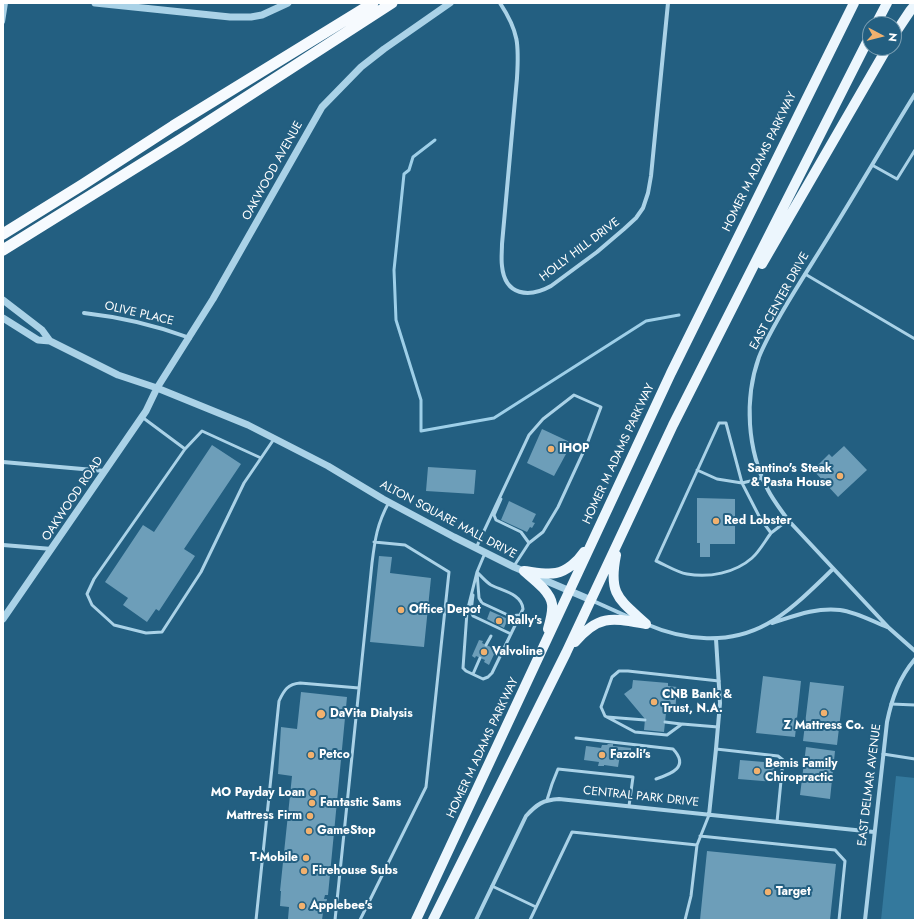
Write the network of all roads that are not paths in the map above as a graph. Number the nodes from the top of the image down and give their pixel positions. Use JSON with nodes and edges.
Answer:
{"nodes":[{"id":1,"x":6,"y":3,"type":"edge"},
{"id":2,"x":95,"y":3,"type":"edge"},
{"id":3,"x":272,"y":3,"type":"edge"},
{"id":4,"x":288,"y":3,"type":"edge"},
{"id":5,"x":373,"y":3,"type":"edge"},
{"id":6,"x":392,"y":3,"type":"edge"},
{"id":7,"x":450,"y":3,"type":"edge"},
{"id":8,"x":500,"y":3,"type":"edge"},
{"id":9,"x":668,"y":3,"type":"edge"},
{"id":10,"x":854,"y":3,"type":"edge"},
{"id":11,"x":887,"y":3,"type":"edge"},
{"id":12,"x":126,"y":5,"type":"edge"},
{"id":13,"x":915,"y":5,"type":"edge"},
{"id":14,"x":272,"y":12,"type":"junction"},
{"id":15,"x":880,"y":16,"type":"edge"},
{"id":16,"x":3,"y":22,"type":"edge"},
{"id":17,"x":902,"y":23,"type":"edge"},
{"id":18,"x":862,"y":52,"type":"edge"},
{"id":19,"x":882,"y":56,"type":"edge"},
{"id":20,"x":915,"y":94,"type":"edge"},
{"id":21,"x":915,"y":150,"type":"edge"},
{"id":22,"x":872,"y":165,"type":"junction"},
{"id":23,"x":3,"y":234,"type":"edge"},
{"id":24,"x":3,"y":250,"type":"edge"},
{"id":25,"x":805,"y":274,"type":"junction"},
{"id":26,"x":3,"y":300,"type":"edge"},
{"id":27,"x":84,"y":313,"type":"dead end"},
{"id":28,"x":3,"y":318,"type":"edge"},
{"id":29,"x":190,"y":338,"type":"junction"},
{"id":30,"x":915,"y":339,"type":"edge"},
{"id":31,"x":50,"y":341,"type":"junction"},
{"id":32,"x":158,"y":388,"type":"junction"},
{"id":33,"x":142,"y":417,"type":"junction"},
{"id":34,"x":673,"y":425,"type":"junction"},
{"id":35,"x":274,"y":438,"type":"junction"},
{"id":36,"x":185,"y":449,"type":"junction"},
{"id":37,"x":261,"y":458,"type":"junction"},
{"id":38,"x":3,"y":462,"type":"edge"},
{"id":39,"x":697,"y":470,"type":"junction"},
{"id":40,"x":105,"y":471,"type":"junction"},
{"id":41,"x":763,"y":478,"type":"junction"},
{"id":42,"x":742,"y":483,"type":"junction"},
{"id":43,"x":502,"y":492,"type":"junction"},
{"id":44,"x":389,"y":502,"type":"junction"},
{"id":45,"x":788,"y":520,"type":"junction"},
{"id":46,"x":598,"y":532,"type":"junction"},
{"id":47,"x":771,"y":534,"type":"junction"},
{"id":48,"x":619,"y":540,"type":"junction"},
{"id":49,"x":374,"y":542,"type":"junction"},
{"id":50,"x":529,"y":543,"type":"junction"},
{"id":51,"x":3,"y":545,"type":"edge"},
{"id":52,"x":476,"y":548,"type":"junction"},
{"id":53,"x":52,"y":549,"type":"junction"},
{"id":54,"x":485,"y":553,"type":"junction"},
{"id":55,"x":514,"y":567,"type":"junction"},
{"id":56,"x":833,"y":569,"type":"junction"},
{"id":57,"x":524,"y":571,"type":"junction"},
{"id":58,"x":477,"y":572,"type":"junction"},
{"id":59,"x":474,"y":584,"type":"junction"},
{"id":60,"x":570,"y":591,"type":"junction"},
{"id":61,"x":591,"y":600,"type":"junction"},
{"id":62,"x":520,"y":615,"type":"junction"},
{"id":63,"x":3,"y":619,"type":"edge"},
{"id":64,"x":646,"y":624,"type":"junction"},
{"id":65,"x":768,"y":624,"type":"junction"},
{"id":66,"x":889,"y":628,"type":"junction"},
{"id":67,"x":511,"y":634,"type":"junction"},
{"id":68,"x":491,"y":636,"type":"dead end"},
{"id":69,"x":716,"y":639,"type":"junction"},
{"id":70,"x":486,"y":645,"type":"dead end"},
{"id":71,"x":544,"y":648,"type":"junction"},
{"id":72,"x":915,"y":651,"type":"edge"},
{"id":73,"x":566,"y":653,"type":"junction"},
{"id":74,"x":480,"y":658,"type":"dead end"},
{"id":75,"x":915,"y":659,"type":"edge"},
{"id":76,"x":473,"y":674,"type":"junction"},
{"id":77,"x":719,"y":681,"type":"junction"},
{"id":78,"x":359,"y":688,"type":"junction"},
{"id":79,"x":890,"y":704,"type":"junction"},
{"id":80,"x":915,"y":705,"type":"edge"},
{"id":81,"x":606,"y":716,"type":"junction"},
{"id":82,"x":645,"y":720,"type":"dead end"},
{"id":83,"x":665,"y":722,"type":"dead end"},
{"id":84,"x":682,"y":724,"type":"junction"},
{"id":85,"x":718,"y":728,"type":"junction"},
{"id":86,"x":576,"y":738,"type":"dead end"},
{"id":87,"x":716,"y":749,"type":"junction"},
{"id":88,"x":883,"y":754,"type":"junction"},
{"id":89,"x":915,"y":759,"type":"edge"},
{"id":90,"x":656,"y":779,"type":"dead end"},
{"id":91,"x":547,"y":800,"type":"junction"},
{"id":92,"x":629,"y":806,"type":"junction"},
{"id":93,"x":708,"y":815,"type":"junction"},
{"id":94,"x":777,"y":822,"type":"junction"},
{"id":95,"x":874,"y":832,"type":"junction"},
{"id":96,"x":700,"y":836,"type":"junction"},
{"id":97,"x":697,"y":845,"type":"junction"},
{"id":98,"x":492,"y":886,"type":"junction"},
{"id":99,"x":536,"y":907,"type":"junction"},
{"id":100,"x":256,"y":920,"type":"edge"},
{"id":101,"x":335,"y":920,"type":"edge"},
{"id":102,"x":360,"y":920,"type":"edge"},
{"id":103,"x":416,"y":920,"type":"edge"},
{"id":104,"x":433,"y":920,"type":"edge"},
{"id":105,"x":476,"y":920,"type":"edge"},
{"id":106,"x":530,"y":920,"type":"edge"},
{"id":107,"x":685,"y":920,"type":"edge"},
{"id":108,"x":840,"y":920,"type":"edge"},
{"id":109,"x":865,"y":920,"type":"edge"}],
"edges":[{"from":1,"to":16,"type":"street"},
{"from":2,"to":12,"type":"street"},
{"from":3,"to":14,"type":"street"},
{"from":4,"to":14,"type":"street"},
{"from":5,"to":23,"type":"highway"},
{"from":6,"to":24,"type":"highway"},
{"from":7,"to":29,"type":"street","name":"OAKWOOD AVENUE"},
{"from":8,"to":9,"type":"street","name":"HOLLY HILL DRIVE"},
{"from":10,"to":46,"type":"main road","name":"HOMER M ADAMS PARKWAY"},
{"from":11,"to":15,"type":"main road"},
{"from":12,"to":14,"type":"street"},
{"from":13,"to":17,"type":"main road"},
{"from":18,"to":34,"type":"main road"},
{"from":19,"to":34,"type":"main road"},
{"from":20,"to":22,"type":"street","name":"EAST CENTER DRIVE"},
{"from":21,"to":22,"type":"lane"},
{"from":22,"to":25,"type":"street","name":"EAST CENTER DRIVE"},
{"from":25,"to":30,"type":"lane"},
{"from":25,"to":41,"type":"street","name":"EAST CENTER DRIVE"},
{"from":26,"to":31,"type":"street","name":"ALTON SQUARE MALL DRIVE"},
{"from":27,"to":29,"type":"street","name":"OLIVE PLACE"},
{"from":28,"to":31,"type":"street","name":"ALTON SQUARE MALL DRIVE"},
{"from":29,"to":32,"type":"street","name":"OAKWOOD AVENUE"},
{"from":31,"to":32,"type":"street","name":"ALTON SQUARE MALL DRIVE"},
{"from":32,"to":33,"type":"street","name":"OAKWOOD ROAD"},
{"from":32,"to":35,"type":"street","name":"ALTON SQUARE MALL DRIVE"},
{"from":33,"to":36,"type":"lane"},
{"from":33,"to":40,"type":"street","name":"OAKWOOD ROAD"},
{"from":34,"to":48,"type":"main road"},
{"from":35,"to":37,"type":"lane"},
{"from":35,"to":44,"type":"street","name":"ALTON SQUARE MALL DRIVE"},
{"from":36,"to":37,"type":"lane"},
{"from":36,"to":37,"type":"lane"},
{"from":38,"to":40,"type":"street"},
{"from":39,"to":42,"type":"lane"},
{"from":39,"to":42,"type":"lane"},
{"from":39,"to":47,"type":"lane"},
{"from":40,"to":53,"type":"street","name":"OAKWOOD ROAD"},
{"from":41,"to":42,"type":"lane"},
{"from":41,"to":45,"type":"street","name":"EAST CENTER DRIVE"},
{"from":42,"to":47,"type":"lane"},
{"from":43,"to":50,"type":"lane"},
{"from":43,"to":50,"type":"lane"},
{"from":43,"to":52,"type":"lane"},
{"from":44,"to":49,"type":"lane"},
{"from":44,"to":52,"type":"street","name":"ALTON SQUARE MALL DRIVE"},
{"from":45,"to":47,"type":"lane"},
{"from":45,"to":56,"type":"street","name":"EAST CENTER DRIVE"},
{"from":46,"to":57,"type":"main road"},
{"from":46,"to":60,"type":"main road","name":"HOMER M ADAMS PARKWAY"},
{"from":48,"to":61,"type":"main road"},
{"from":48,"to":64,"type":"main road"},
{"from":49,"to":78,"type":"lane"},
{"from":49,"to":102,"type":"lane"},
{"from":50,"to":55,"type":"lane"},
{"from":51,"to":53,"type":"street"},
{"from":52,"to":54,"type":"street","name":"ALTON SQUARE MALL DRIVE"},
{"from":53,"to":63,"type":"street","name":"OAKWOOD ROAD"},
{"from":54,"to":55,"type":"street","name":"ALTON SQUARE MALL DRIVE"},
{"from":54,"to":58,"type":"lane"},
{"from":55,"to":57,"type":"street","name":"ALTON SQUARE MALL DRIVE"},
{"from":56,"to":65,"type":"street","name":"ALTON SQUARE MALL DRIVE"},
{"from":56,"to":66,"type":"street","name":"EAST CENTER DRIVE"},
{"from":57,"to":60,"type":"street","name":"ALTON SQUARE MALL DRIVE"},
{"from":57,"to":71,"type":"main road"},
{"from":58,"to":59,"type":"lane"},
{"from":58,"to":62,"type":"lane"},
{"from":58,"to":62,"type":"lane"},
{"from":59,"to":67,"type":"lane"},
{"from":59,"to":76,"type":"lane"},
{"from":60,"to":61,"type":"street","name":"ALTON SQUARE MALL DRIVE"},
{"from":60,"to":71,"type":"main road","name":"HOMER M ADAMS PARKWAY"},
{"from":61,"to":64,"type":"street","name":"ALTON SQUARE MALL DRIVE"},
{"from":61,"to":73,"type":"main road"},
{"from":62,"to":67,"type":"lane"},
{"from":64,"to":69,"type":"street","name":"ALTON SQUARE MALL DRIVE"},
{"from":64,"to":73,"type":"main road"},
{"from":65,"to":66,"type":"street"},
{"from":65,"to":69,"type":"street","name":"ALTON SQUARE MALL DRIVE"},
{"from":66,"to":72,"type":"street","name":"EAST CENTER DRIVE"},
{"from":67,"to":76,"type":"lane"},
{"from":68,"to":70,"type":"lane"},
{"from":69,"to":77,"type":"street"},
{"from":71,"to":103,"type":"main road","name":"HOMER M ADAMS PARKWAY"},
{"from":73,"to":104,"type":"main road"},
{"from":74,"to":76,"type":"lane"},
{"from":75,"to":79,"type":"street","name":"EAST DELMAR AVENUE"},
{"from":77,"to":81,"type":"lane"},
{"from":77,"to":85,"type":"street"},
{"from":78,"to":100,"type":"lane"},
{"from":78,"to":101,"type":"lane"},
{"from":79,"to":80,"type":"lane"},
{"from":79,"to":88,"type":"street","name":"EAST DELMAR AVENUE"},
{"from":81,"to":82,"type":"lane"},
{"from":81,"to":84,"type":"lane"},
{"from":83,"to":84,"type":"lane"},
{"from":84,"to":85,"type":"lane"},
{"from":85,"to":87,"type":"street"},
{"from":86,"to":90,"type":"lane"},
{"from":87,"to":93,"type":"street"},
{"from":87,"to":94,"type":"lane"},
{"from":88,"to":89,"type":"lane"},
{"from":88,"to":95,"type":"street","name":"EAST DELMAR AVENUE"},
{"from":91,"to":92,"type":"street","name":"CENTRAL PARK DRIVE"},
{"from":91,"to":92,"type":"lane"},
{"from":91,"to":98,"type":"street"},
{"from":92,"to":93,"type":"street","name":"CENTRAL PARK DRIVE"},
{"from":93,"to":94,"type":"street","name":"CENTRAL PARK DRIVE"},
{"from":93,"to":96,"type":"lane"},
{"from":94,"to":95,"type":"street","name":"CENTRAL PARK DRIVE"},
{"from":95,"to":109,"type":"street","name":"EAST DELMAR AVENUE"},
{"from":96,"to":97,"type":"lane"},
{"from":96,"to":108,"type":"lane"},
{"from":97,"to":99,"type":"lane"},
{"from":97,"to":107,"type":"lane"},
{"from":98,"to":99,"type":"lane"},
{"from":98,"to":105,"type":"street"},
{"from":99,"to":106,"type":"lane"}]}
